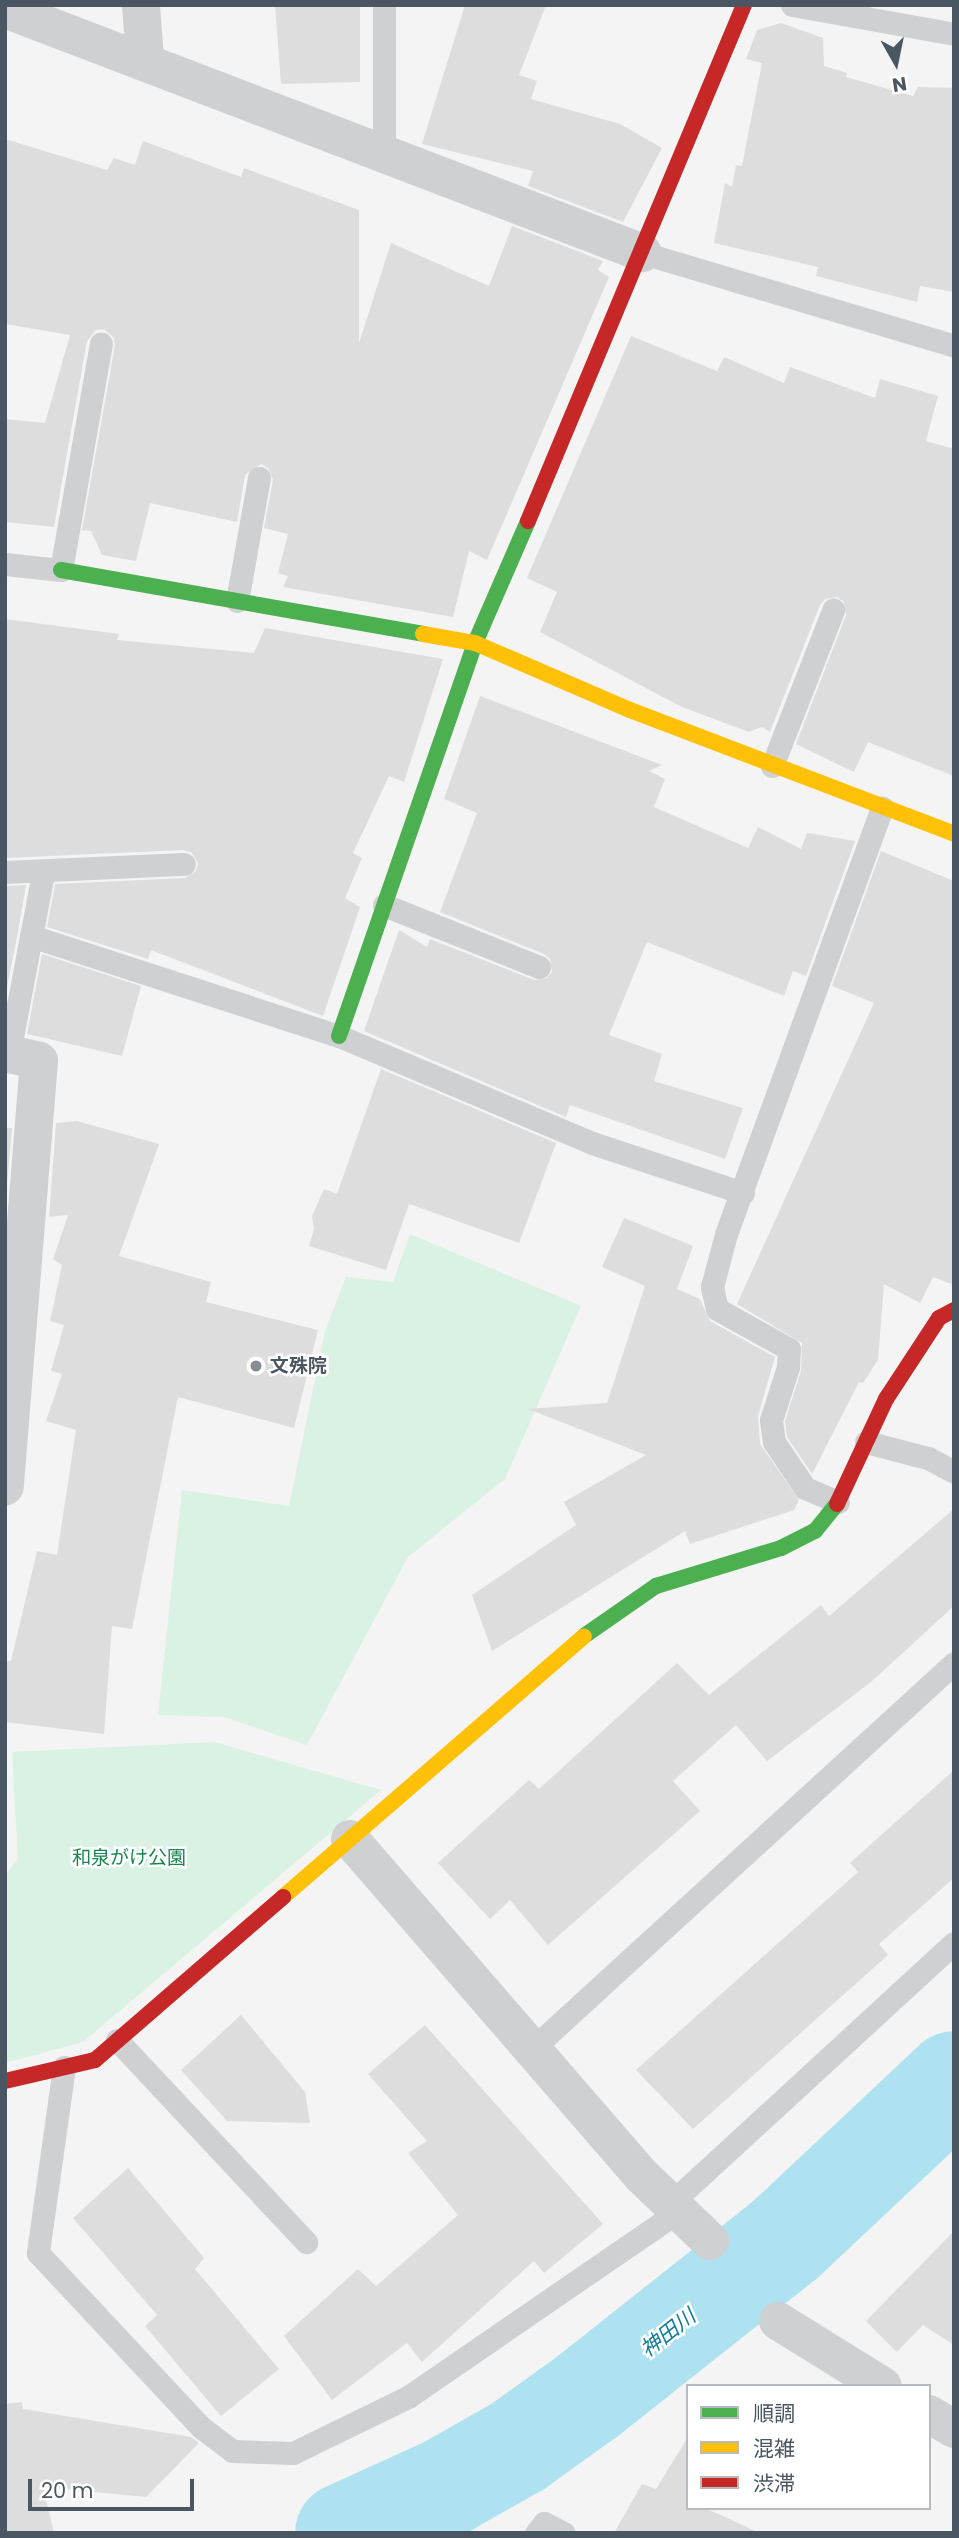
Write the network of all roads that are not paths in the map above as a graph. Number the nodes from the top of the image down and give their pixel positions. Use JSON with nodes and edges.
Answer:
{"nodes":[{"id":1,"x":141,"y":5,"type":"edge"},
{"id":2,"x":384,"y":5,"type":"edge"},
{"id":3,"x":744,"y":5,"type":"edge"},
{"id":4,"x":792,"y":5,"type":"edge"},
{"id":5,"x":5,"y":9,"type":"edge"},
{"id":6,"x":954,"y":34,"type":"edge"},
{"id":7,"x":145,"y":59,"type":"junction"},
{"id":8,"x":384,"y":151,"type":"junction"},
{"id":9,"x":643,"y":253,"type":"junction"},
{"id":10,"x":101,"y":343,"type":"dead end"},
{"id":11,"x":954,"y":346,"type":"edge"},
{"id":12,"x":259,"y":478,"type":"dead end"},
{"id":13,"x":5,"y":564,"type":"edge"},
{"id":14,"x":61,"y":570,"type":"junction"},
{"id":15,"x":237,"y":601,"type":"junction"},
{"id":16,"x":833,"y":610,"type":"dead end"},
{"id":17,"x":475,"y":643,"type":"junction"},
{"id":18,"x":772,"y":766,"type":"junction"},
{"id":19,"x":882,"y":808,"type":"junction"},
{"id":20,"x":954,"y":834,"type":"edge"},
{"id":21,"x":184,"y":864,"type":"dead end"},
{"id":22,"x":5,"y":872,"type":"edge"},
{"id":23,"x":43,"y":873,"type":"junction"},
{"id":24,"x":384,"y":905,"type":"junction"},
{"id":25,"x":31,"y":936,"type":"junction"},
{"id":26,"x":539,"y":967,"type":"dead end"},
{"id":27,"x":339,"y":1035,"type":"junction"},
{"id":28,"x":7,"y":1053,"type":"edge"},
{"id":29,"x":743,"y":1193,"type":"junction"},
{"id":30,"x":954,"y":1310,"type":"edge"},
{"id":31,"x":12,"y":1322,"type":"edge"},
{"id":32,"x":866,"y":1442,"type":"junction"},
{"id":33,"x":954,"y":1472,"type":"edge"},
{"id":34,"x":5,"y":1487,"type":"edge"},
{"id":35,"x":838,"y":1502,"type":"junction"},
{"id":36,"x":954,"y":1663,"type":"edge"},
{"id":37,"x":350,"y":1839,"type":"junction"},
{"id":38,"x":954,"y":1943,"type":"edge"},
{"id":39,"x":117,"y":2040,"type":"junction"},
{"id":40,"x":532,"y":2049,"type":"junction"},
{"id":41,"x":64,"y":2067,"type":"junction"},
{"id":42,"x":5,"y":2081,"type":"edge"},
{"id":43,"x":675,"y":2207,"type":"junction"},
{"id":44,"x":710,"y":2241,"type":"dead end"},
{"id":45,"x":306,"y":2242,"type":"dead end"},
{"id":46,"x":778,"y":2322,"type":"dead end"},
{"id":47,"x":880,"y":2384,"type":"edge"},
{"id":48,"x":931,"y":2415,"type":"edge"},
{"id":49,"x":954,"y":2429,"type":"edge"},
{"id":50,"x":536,"y":2533,"type":"edge"},
{"id":51,"x":564,"y":2533,"type":"edge"}],
"edges":[{"from":1,"to":7,"type":"street"},
{"from":2,"to":8,"type":"lane"},
{"from":3,"to":9,"type":"street"},
{"from":4,"to":6,"type":"lane"},
{"from":5,"to":7,"type":"street"},
{"from":7,"to":8,"type":"street"},
{"from":8,"to":9,"type":"street"},
{"from":9,"to":11,"type":"lane"},
{"from":9,"to":17,"type":"street"},
{"from":10,"to":14,"type":"lane"},
{"from":12,"to":15,"type":"lane"},
{"from":13,"to":14,"type":"lane"},
{"from":14,"to":15,"type":"street"},
{"from":15,"to":17,"type":"street"},
{"from":16,"to":18,"type":"lane"},
{"from":17,"to":18,"type":"street"},
{"from":17,"to":24,"type":"street"},
{"from":18,"to":19,"type":"street"},
{"from":19,"to":20,"type":"street"},
{"from":19,"to":29,"type":"lane"},
{"from":21,"to":23,"type":"lane"},
{"from":22,"to":23,"type":"lane"},
{"from":23,"to":25,"type":"lane"},
{"from":24,"to":26,"type":"lane"},
{"from":24,"to":27,"type":"street"},
{"from":25,"to":27,"type":"lane"},
{"from":25,"to":28,"type":"lane"},
{"from":27,"to":29,"type":"lane"},
{"from":28,"to":31,"type":"street"},
{"from":29,"to":35,"type":"lane"},
{"from":30,"to":32,"type":"street"},
{"from":31,"to":34,"type":"street"},
{"from":32,"to":33,"type":"lane"},
{"from":32,"to":35,"type":"street"},
{"from":35,"to":37,"type":"street"},
{"from":36,"to":40,"type":"lane"},
{"from":37,"to":39,"type":"street"},
{"from":37,"to":40,"type":"street"},
{"from":38,"to":43,"type":"lane"},
{"from":39,"to":41,"type":"street"},
{"from":39,"to":45,"type":"lane"},
{"from":40,"to":43,"type":"street"},
{"from":41,"to":42,"type":"street"},
{"from":41,"to":43,"type":"lane"},
{"from":43,"to":44,"type":"street"},
{"from":46,"to":47,"type":"street"},
{"from":48,"to":49,"type":"street"},
{"from":50,"to":51,"type":"lane"}]}
